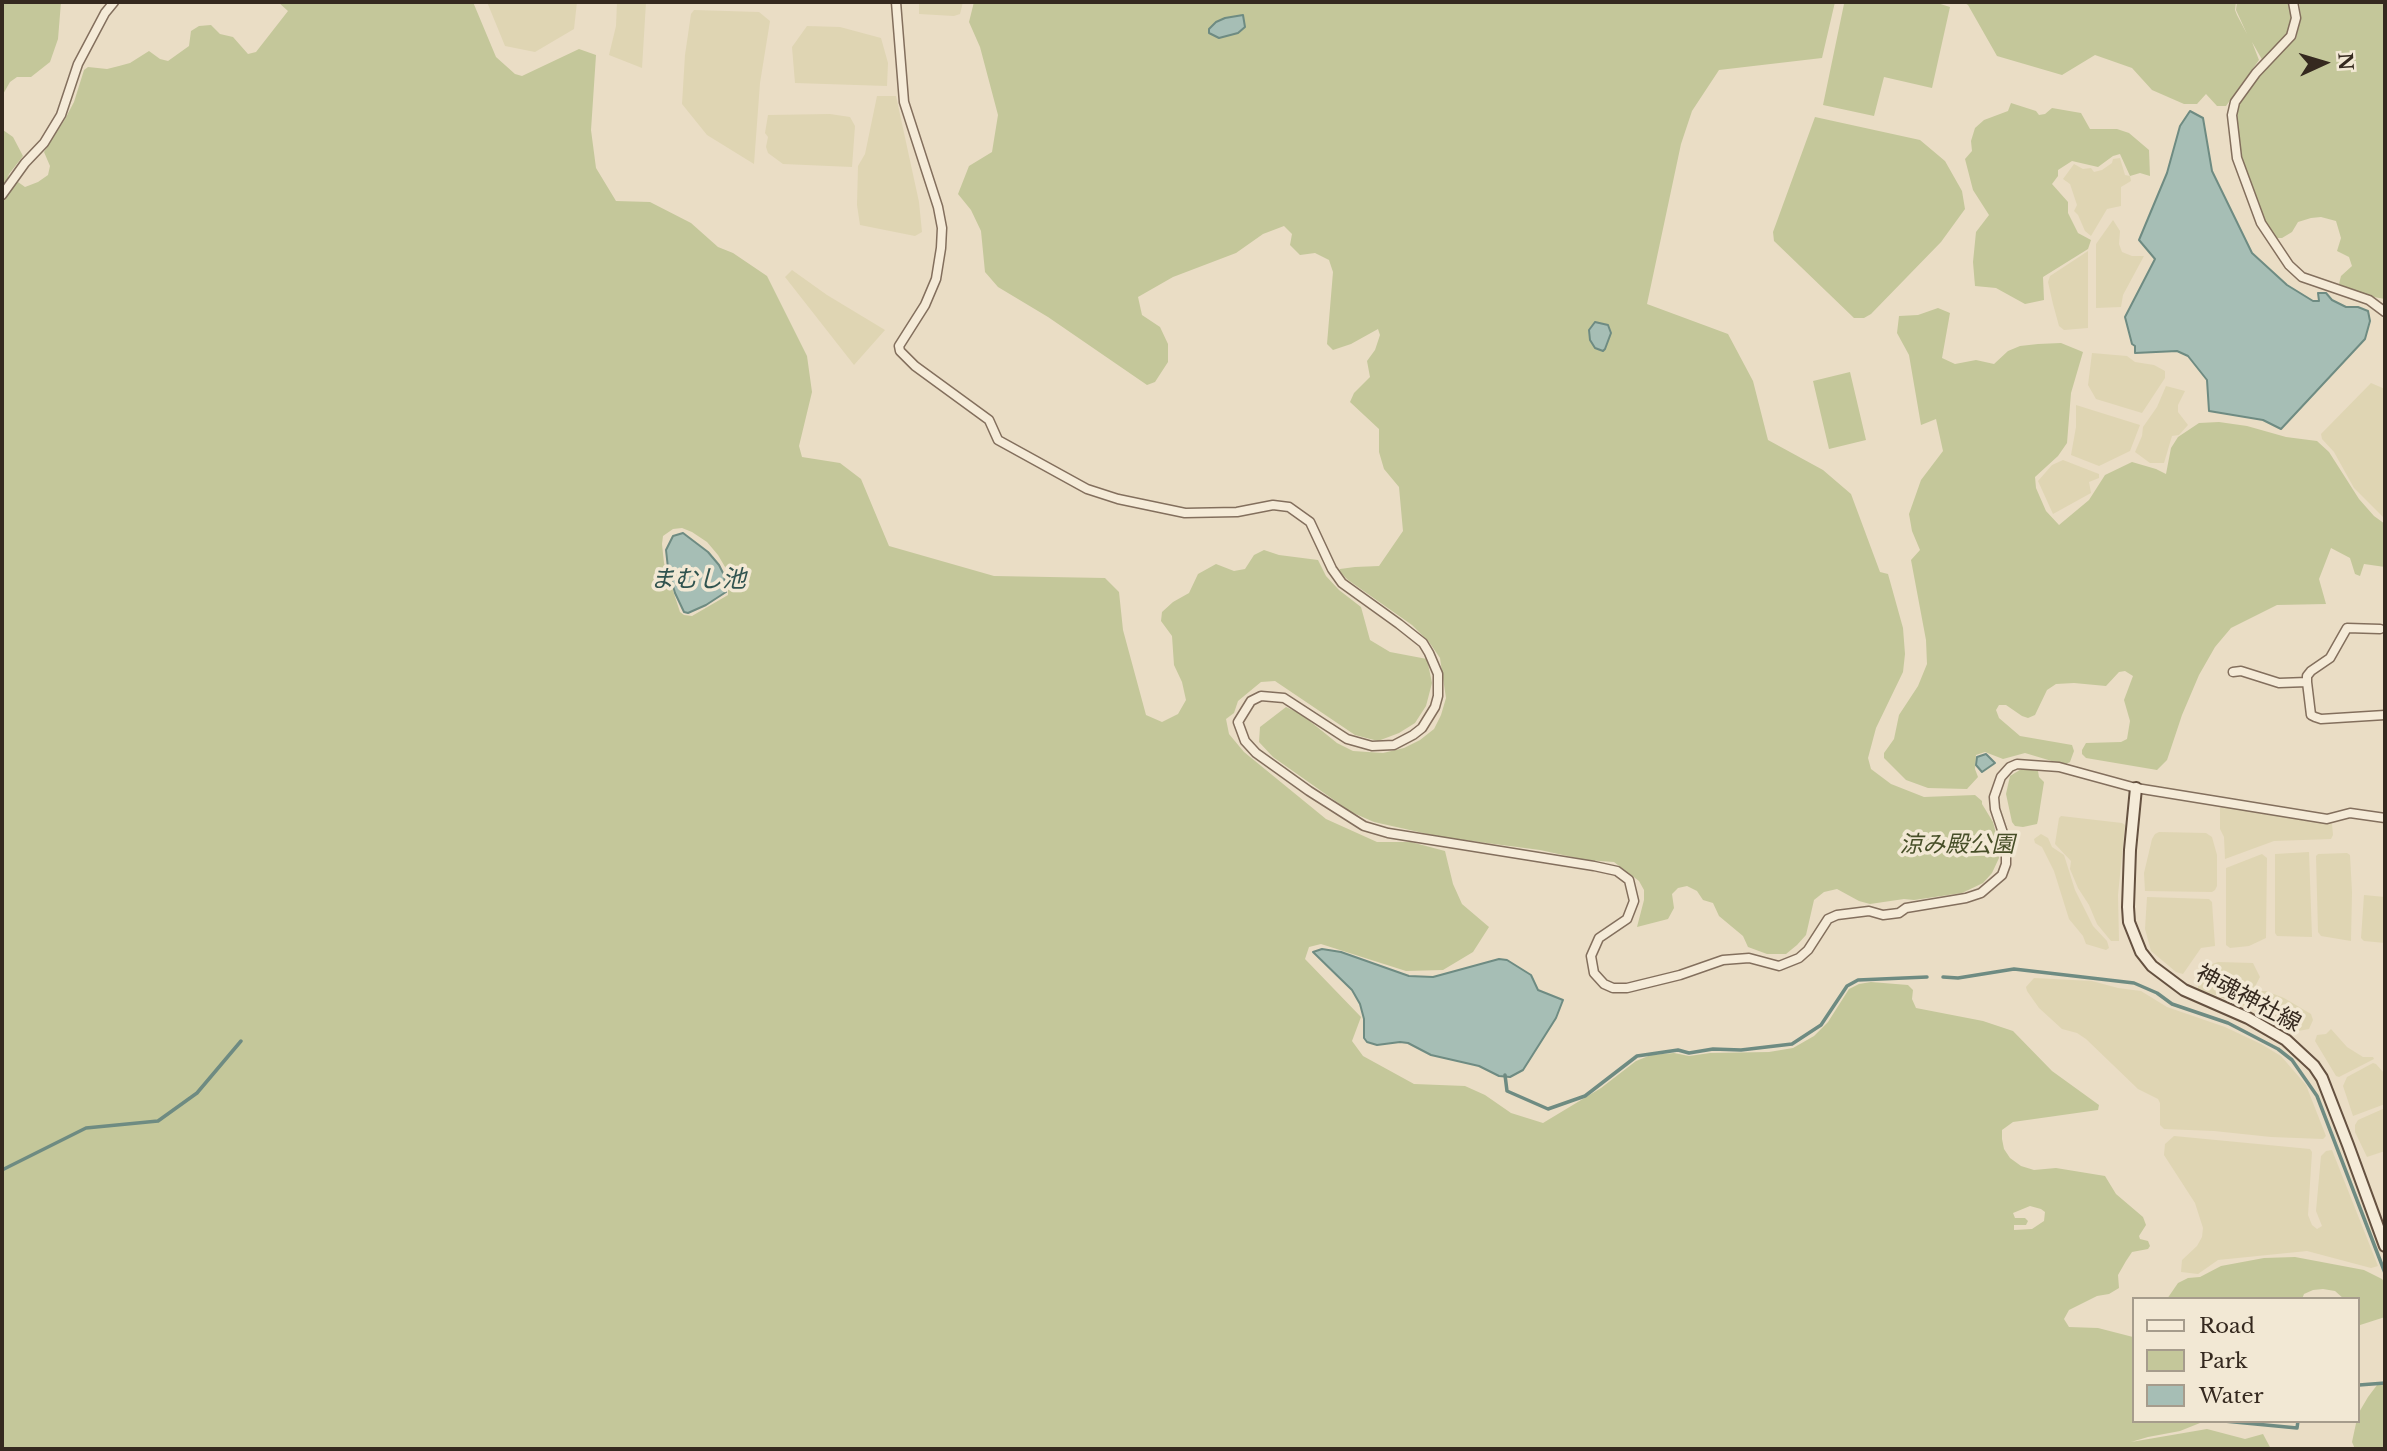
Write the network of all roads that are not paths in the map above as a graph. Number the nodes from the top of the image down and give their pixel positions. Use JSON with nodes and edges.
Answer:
{"nodes":[{"id":1,"x":114,"y":2,"type":"edge"},
{"id":2,"x":896,"y":2,"type":"edge"},
{"id":3,"x":2293,"y":2,"type":"edge"},
{"id":4,"x":2,"y":195,"type":"edge"},
{"id":5,"x":2385,"y":312,"type":"edge"},
{"id":6,"x":2380,"y":629,"type":"dead end"},
{"id":7,"x":2233,"y":672,"type":"dead end"},
{"id":8,"x":2307,"y":682,"type":"junction"},
{"id":9,"x":2385,"y":715,"type":"edge"},
{"id":10,"x":2136,"y":788,"type":"junction"},
{"id":11,"x":2385,"y":818,"type":"edge"},
{"id":12,"x":2385,"y":1246,"type":"edge"}],
"edges":[{"from":1,"to":4,"type":"street"},
{"from":2,"to":10,"type":"street"},
{"from":3,"to":5,"type":"street"},
{"from":6,"to":8,"type":"street"},
{"from":7,"to":8,"type":"street"},
{"from":8,"to":9,"type":"street"},
{"from":10,"to":11,"type":"street"},
{"from":10,"to":12,"type":"main road","name":"神魂神社線"}]}
